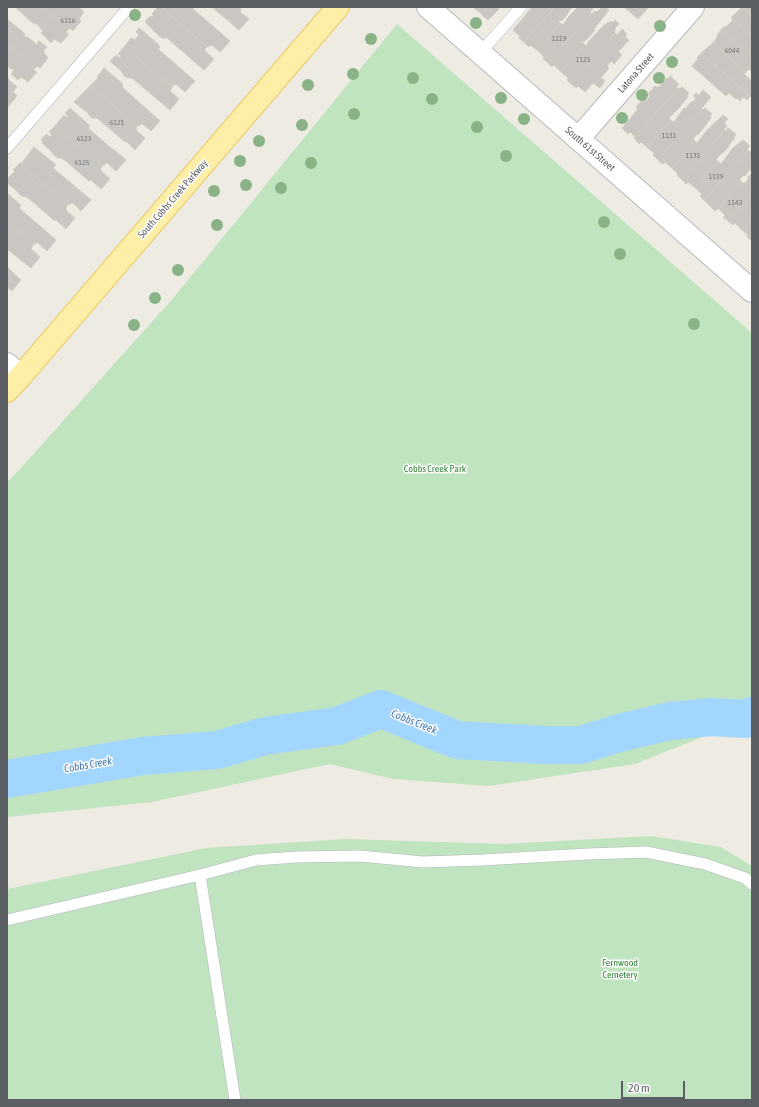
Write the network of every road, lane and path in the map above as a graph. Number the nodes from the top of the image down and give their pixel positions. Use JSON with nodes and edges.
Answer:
{"nodes":[{"id":1,"x":129,"y":7,"type":"edge"},
{"id":2,"x":338,"y":7,"type":"edge"},
{"id":3,"x":428,"y":7,"type":"edge"},
{"id":4,"x":521,"y":7,"type":"edge"},
{"id":5,"x":693,"y":7,"type":"edge"},
{"id":6,"x":480,"y":53,"type":"junction"},
{"id":7,"x":578,"y":139,"type":"junction"},
{"id":8,"x":7,"y":148,"type":"edge"},
{"id":9,"x":752,"y":291,"type":"edge"},
{"id":10,"x":12,"y":377,"type":"edge"},
{"id":11,"x":200,"y":875,"type":"junction"},
{"id":12,"x":752,"y":884,"type":"edge"},
{"id":13,"x":7,"y":920,"type":"edge"},
{"id":14,"x":235,"y":1100,"type":"edge"}],
"edges":[{"from":1,"to":8,"type":"lane"},
{"from":2,"to":10,"type":"main road","name":"South Cobbs Creek Parkway"},
{"from":3,"to":6,"type":"street","name":"South 61st Street"},
{"from":4,"to":6,"type":"lane"},
{"from":5,"to":7,"type":"street","name":"Latona Street"},
{"from":6,"to":7,"type":"street","name":"South 61st Street"},
{"from":7,"to":9,"type":"street","name":"South 61st Street"},
{"from":11,"to":12,"type":"lane"},
{"from":11,"to":13,"type":"lane"},
{"from":11,"to":14,"type":"lane"}]}
